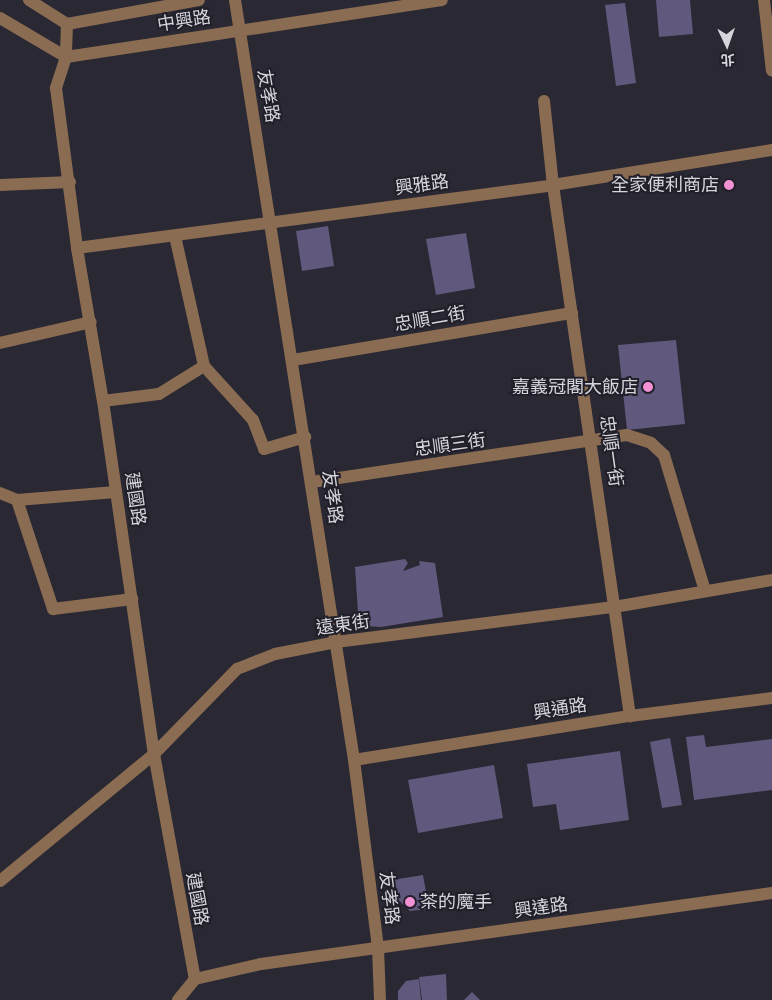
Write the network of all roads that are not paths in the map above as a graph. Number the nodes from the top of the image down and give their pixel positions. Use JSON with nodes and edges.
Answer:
{"nodes":[{"id":1,"x":29,"y":0,"type":"edge"},
{"id":2,"x":199,"y":0,"type":"edge"},
{"id":3,"x":235,"y":0,"type":"edge"},
{"id":4,"x":442,"y":0,"type":"edge"},
{"id":5,"x":764,"y":0,"type":"edge"},
{"id":6,"x":0,"y":18,"type":"edge"},
{"id":7,"x":67,"y":24,"type":"junction"},
{"id":8,"x":239,"y":30,"type":"junction"},
{"id":9,"x":66,"y":57,"type":"junction"},
{"id":10,"x":772,"y":71,"type":"edge"},
{"id":11,"x":544,"y":101,"type":"dead end"},
{"id":12,"x":772,"y":150,"type":"edge"},
{"id":13,"x":70,"y":182,"type":"junction"},
{"id":14,"x":553,"y":184,"type":"junction"},
{"id":15,"x":0,"y":186,"type":"edge"},
{"id":16,"x":272,"y":224,"type":"junction"},
{"id":17,"x":175,"y":236,"type":"junction"},
{"id":18,"x":77,"y":248,"type":"junction"},
{"id":19,"x":572,"y":313,"type":"junction"},
{"id":20,"x":91,"y":322,"type":"junction"},
{"id":21,"x":0,"y":343,"type":"edge"},
{"id":22,"x":293,"y":360,"type":"junction"},
{"id":23,"x":204,"y":366,"type":"junction"},
{"id":24,"x":103,"y":401,"type":"junction"},
{"id":25,"x":305,"y":437,"type":"junction"},
{"id":26,"x":592,"y":442,"type":"junction"},
{"id":27,"x":312,"y":482,"type":"junction"},
{"id":28,"x":116,"y":492,"type":"junction"},
{"id":29,"x":0,"y":493,"type":"edge"},
{"id":30,"x":17,"y":500,"type":"junction"},
{"id":31,"x":772,"y":580,"type":"edge"},
{"id":32,"x":705,"y":591,"type":"junction"},
{"id":33,"x":132,"y":599,"type":"junction"},
{"id":34,"x":614,"y":607,"type":"junction"},
{"id":35,"x":336,"y":642,"type":"junction"},
{"id":36,"x":772,"y":698,"type":"edge"},
{"id":37,"x":630,"y":716,"type":"junction"},
{"id":38,"x":154,"y":754,"type":"junction"},
{"id":39,"x":354,"y":760,"type":"junction"},
{"id":40,"x":0,"y":882,"type":"edge"},
{"id":41,"x":772,"y":893,"type":"edge"},
{"id":42,"x":378,"y":948,"type":"junction"},
{"id":43,"x":195,"y":979,"type":"junction"},
{"id":44,"x":178,"y":1000,"type":"edge"},
{"id":45,"x":380,"y":1000,"type":"edge"}],
"edges":[{"from":1,"to":7,"type":"street"},
{"from":2,"to":7,"type":"street","name":"中興路"},
{"from":3,"to":8,"type":"street","name":"友孝路"},
{"from":4,"to":8,"type":"street","name":"中興路"},
{"from":5,"to":10,"type":"street"},
{"from":6,"to":9,"type":"street"},
{"from":7,"to":9,"type":"street","name":"建國路"},
{"from":8,"to":9,"type":"street","name":"中興路"},
{"from":8,"to":16,"type":"street","name":"友孝路"},
{"from":9,"to":13,"type":"street","name":"建國路"},
{"from":11,"to":14,"type":"street","name":"忠順一街"},
{"from":12,"to":14,"type":"street","name":"興雅路"},
{"from":13,"to":15,"type":"street"},
{"from":13,"to":18,"type":"street","name":"建國路"},
{"from":14,"to":16,"type":"street","name":"興雅路"},
{"from":14,"to":19,"type":"street","name":"忠順一街"},
{"from":16,"to":17,"type":"street","name":"興雅路"},
{"from":16,"to":22,"type":"street","name":"友孝路"},
{"from":17,"to":18,"type":"street","name":"興雅路"},
{"from":17,"to":23,"type":"street"},
{"from":18,"to":20,"type":"street","name":"建國路"},
{"from":19,"to":22,"type":"street","name":"忠順二街"},
{"from":19,"to":26,"type":"street","name":"忠順一街"},
{"from":20,"to":21,"type":"street"},
{"from":20,"to":24,"type":"street","name":"建國路"},
{"from":22,"to":25,"type":"street","name":"友孝路"},
{"from":23,"to":24,"type":"street"},
{"from":23,"to":25,"type":"street"},
{"from":24,"to":28,"type":"street","name":"建國路"},
{"from":25,"to":27,"type":"street","name":"友孝路"},
{"from":26,"to":27,"type":"street","name":"忠順三街"},
{"from":26,"to":32,"type":"street","name":"忠順三街"},
{"from":26,"to":34,"type":"street","name":"忠順一街"},
{"from":27,"to":35,"type":"street","name":"友孝路"},
{"from":28,"to":30,"type":"street"},
{"from":28,"to":33,"type":"street","name":"建國路"},
{"from":29,"to":30,"type":"street"},
{"from":30,"to":33,"type":"street"},
{"from":31,"to":32,"type":"street","name":"遠東街"},
{"from":32,"to":34,"type":"street","name":"遠東街"},
{"from":33,"to":38,"type":"street","name":"建國路"},
{"from":34,"to":35,"type":"street","name":"遠東街"},
{"from":34,"to":37,"type":"street","name":"忠順一街"},
{"from":35,"to":38,"type":"street","name":"遠東街"},
{"from":35,"to":39,"type":"street","name":"友孝路"},
{"from":36,"to":37,"type":"street","name":"興通路"},
{"from":37,"to":39,"type":"street","name":"興通路"},
{"from":38,"to":40,"type":"street","name":"遠東街"},
{"from":38,"to":43,"type":"street","name":"建國路"},
{"from":39,"to":42,"type":"street","name":"友孝路"},
{"from":41,"to":42,"type":"street","name":"興達路"},
{"from":42,"to":43,"type":"street","name":"興達路"},
{"from":42,"to":45,"type":"street","name":"友孝路"},
{"from":43,"to":44,"type":"street"}]}
